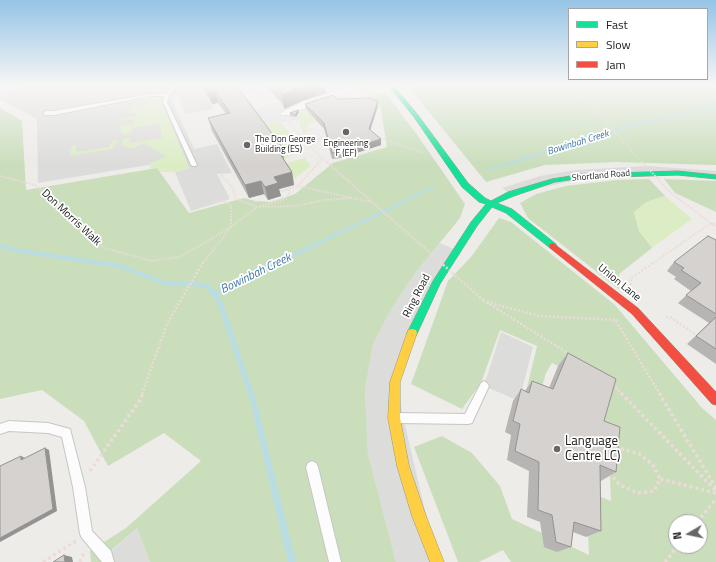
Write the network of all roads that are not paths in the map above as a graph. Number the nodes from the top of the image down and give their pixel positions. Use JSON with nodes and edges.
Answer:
{"nodes":[{"id":1,"x":68,"y":111,"type":"edge"},
{"id":2,"x":169,"y":111,"type":"edge"},
{"id":3,"x":296,"y":111,"type":"edge"},
{"id":4,"x":412,"y":111,"type":"edge"},
{"id":5,"x":46,"y":113,"type":"dead end"},
{"id":6,"x":287,"y":118,"type":"road end"},
{"id":7,"x":194,"y":165,"type":"dead end"},
{"id":8,"x":716,"y":177,"type":"edge"},
{"id":9,"x":490,"y":204,"type":"junction"},
{"id":10,"x":484,"y":386,"type":"dead end"},
{"id":11,"x":716,"y":400,"type":"edge"},
{"id":12,"x":394,"y":418,"type":"junction"},
{"id":13,"x":0,"y":429,"type":"edge"},
{"id":14,"x":312,"y":467,"type":"dead end"},
{"id":15,"x":108,"y":562,"type":"edge"},
{"id":16,"x":335,"y":562,"type":"edge"},
{"id":17,"x":437,"y":562,"type":"edge"}],
"edges":[{"from":1,"to":5,"type":"lane"},
{"from":2,"to":7,"type":"lane"},
{"from":3,"to":6,"type":"street"},
{"from":4,"to":9,"type":"street"},
{"from":8,"to":9,"type":"street","name":"Shortland Road"},
{"from":9,"to":11,"type":"street","name":"Union Lane"},
{"from":9,"to":12,"type":"street","name":"Ring Road"},
{"from":10,"to":12,"type":"lane"},
{"from":12,"to":17,"type":"street","name":"Ring Road"},
{"from":13,"to":15,"type":"lane"},
{"from":14,"to":16,"type":"lane"}]}
